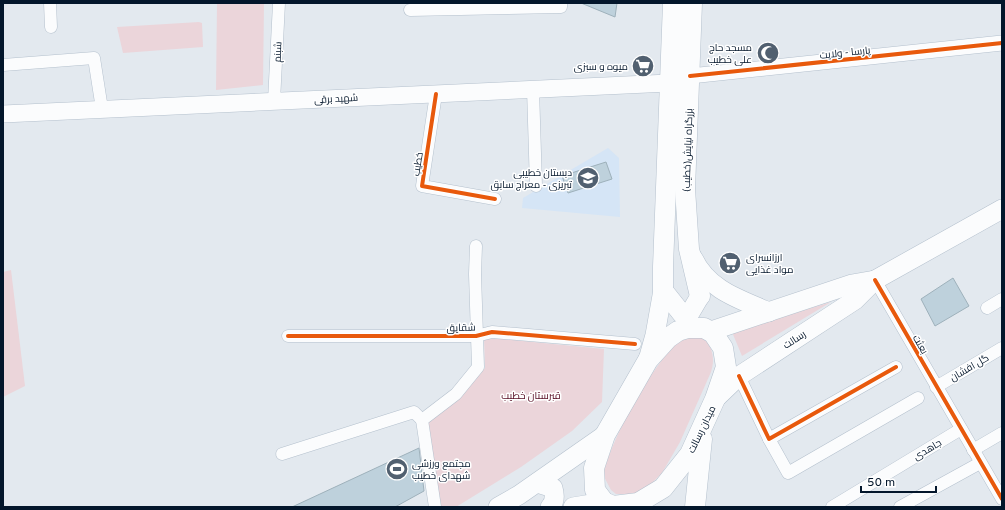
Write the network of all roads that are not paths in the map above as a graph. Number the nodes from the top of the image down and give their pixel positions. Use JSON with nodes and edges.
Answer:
{"nodes":[{"id":1,"x":50,"y":3,"type":"edge"},
{"id":2,"x":279,"y":3,"type":"edge"},
{"id":3,"x":561,"y":3,"type":"edge"},
{"id":4,"x":673,"y":3,"type":"edge"},
{"id":5,"x":692,"y":3,"type":"edge"},
{"id":6,"x":410,"y":10,"type":"dead end"},
{"id":7,"x":51,"y":27,"type":"dead end"},
{"id":8,"x":1002,"y":43,"type":"edge"},
{"id":9,"x":3,"y":65,"type":"edge"},
{"id":10,"x":690,"y":76,"type":"junction"},
{"id":11,"x":670,"y":83,"type":"junction"},
{"id":12,"x":533,"y":89,"type":"junction"},
{"id":13,"x":436,"y":94,"type":"junction"},
{"id":14,"x":274,"y":101,"type":"junction"},
{"id":15,"x":102,"y":109,"type":"junction"},
{"id":16,"x":3,"y":114,"type":"edge"},
{"id":17,"x":536,"y":186,"type":"dead end"},
{"id":18,"x":495,"y":199,"type":"dead end"},
{"id":19,"x":1002,"y":209,"type":"edge"},
{"id":20,"x":476,"y":246,"type":"dead end"},
{"id":21,"x":689,"y":249,"type":"junction"},
{"id":22,"x":875,"y":280,"type":"junction"},
{"id":23,"x":663,"y":290,"type":"junction"},
{"id":24,"x":700,"y":296,"type":"junction"},
{"id":25,"x":1002,"y":299,"type":"edge"},
{"id":26,"x":987,"y":308,"type":"dead end"},
{"id":27,"x":769,"y":312,"type":"junction"},
{"id":28,"x":707,"y":330,"type":"junction"},
{"id":29,"x":288,"y":336,"type":"dead end"},
{"id":30,"x":476,"y":336,"type":"junction"},
{"id":31,"x":634,"y":344,"type":"dead end"},
{"id":32,"x":1002,"y":348,"type":"edge"},
{"id":33,"x":648,"y":360,"type":"junction"},
{"id":34,"x":896,"y":367,"type":"dead end"},
{"id":35,"x":739,"y":376,"type":"junction"},
{"id":36,"x":936,"y":387,"type":"junction"},
{"id":37,"x":918,"y":398,"type":"dead end"},
{"id":38,"x":715,"y":399,"type":"junction"},
{"id":39,"x":422,"y":420,"type":"junction"},
{"id":40,"x":704,"y":422,"type":"junction"},
{"id":41,"x":960,"y":429,"type":"junction"},
{"id":42,"x":1002,"y":433,"type":"edge"},
{"id":43,"x":605,"y":435,"type":"junction"},
{"id":44,"x":769,"y":439,"type":"junction"},
{"id":45,"x":973,"y":450,"type":"junction"},
{"id":46,"x":282,"y":454,"type":"dead end"},
{"id":47,"x":980,"y":463,"type":"junction"},
{"id":48,"x":537,"y":483,"type":"junction"},
{"id":49,"x":1002,"y":499,"type":"edge"},
{"id":50,"x":610,"y":505,"type":"edge"},
{"id":51,"x":435,"y":507,"type":"edge"},
{"id":52,"x":498,"y":507,"type":"edge"},
{"id":53,"x":550,"y":507,"type":"edge"},
{"id":54,"x":573,"y":507,"type":"edge"},
{"id":55,"x":695,"y":507,"type":"edge"},
{"id":56,"x":832,"y":507,"type":"edge"},
{"id":57,"x":900,"y":507,"type":"edge"}],
"edges":[{"from":1,"to":7,"type":"street"},
{"from":2,"to":14,"type":"street","name":"شبنم"},
{"from":3,"to":6,"type":"street"},
{"from":4,"to":11,"type":"highway","name":"بزرگراه نیایش(خطیب)"},
{"from":5,"to":10,"type":"highway","name":"بزرگراه نیایش(خطیب)"},
{"from":8,"to":10,"type":"street","name":"پارسا - ولایت"},
{"from":9,"to":15,"type":"street"},
{"from":10,"to":21,"type":"highway","name":"بزرگراه نیایش(خطیب)"},
{"from":11,"to":12,"type":"main road","name":"شهید برقی"},
{"from":11,"to":23,"type":"highway","name":"بزرگراه نیایش(خطیب)"},
{"from":12,"to":13,"type":"main road","name":"شهید برقی"},
{"from":12,"to":17,"type":"street"},
{"from":13,"to":14,"type":"main road","name":"شهید برقی"},
{"from":13,"to":18,"type":"street","name":"خطیب"},
{"from":14,"to":15,"type":"main road","name":"شهید برقی"},
{"from":15,"to":16,"type":"main road","name":"شهید برقی"},
{"from":19,"to":22,"type":"main road","name":"رسالت"},
{"from":20,"to":30,"type":"street"},
{"from":21,"to":24,"type":"highway","name":"بزرگراه نیایش(خطیب)"},
{"from":21,"to":27,"type":"main road"},
{"from":22,"to":27,"type":"main road","name":"رسالت"},
{"from":22,"to":35,"type":"main road","name":"رسالت"},
{"from":22,"to":36,"type":"street","name":"بعثت"},
{"from":23,"to":24,"type":"main road"},
{"from":23,"to":33,"type":"main road"},
{"from":24,"to":28,"type":"main road"},
{"from":25,"to":26,"type":"street"},
{"from":27,"to":28,"type":"main road","name":"رسالت"},
{"from":28,"to":33,"type":"highway"},
{"from":28,"to":38,"type":"highway","name":"میدان رسالت"},
{"from":29,"to":30,"type":"street","name":"شقایق"},
{"from":30,"to":31,"type":"street","name":"شقایق"},
{"from":30,"to":39,"type":"street"},
{"from":32,"to":36,"type":"street","name":"گل افشان"},
{"from":33,"to":43,"type":"highway"},
{"from":34,"to":44,"type":"street"},
{"from":35,"to":38,"type":"main road","name":"رسالت"},
{"from":35,"to":44,"type":"street"},
{"from":36,"to":41,"type":"street","name":"بعثت"},
{"from":37,"to":44,"type":"street"},
{"from":38,"to":40,"type":"highway","name":"میدان رسالت"},
{"from":39,"to":46,"type":"street"},
{"from":39,"to":51,"type":"street"},
{"from":40,"to":50,"type":"highway","name":"میدان رسالت"},
{"from":40,"to":55,"type":"highway"},
{"from":41,"to":45,"type":"street","name":"بعثت"},
{"from":41,"to":56,"type":"street","name":"جاهدی"},
{"from":42,"to":45,"type":"street"},
{"from":43,"to":48,"type":"main road"},
{"from":43,"to":50,"type":"highway"},
{"from":45,"to":47,"type":"street","name":"بعثت"},
{"from":47,"to":49,"type":"street","name":"بعثت"},
{"from":47,"to":57,"type":"street"},
{"from":48,"to":52,"type":"main road"},
{"from":48,"to":53,"type":"main road"},
{"from":50,"to":54,"type":"main road"}]}
